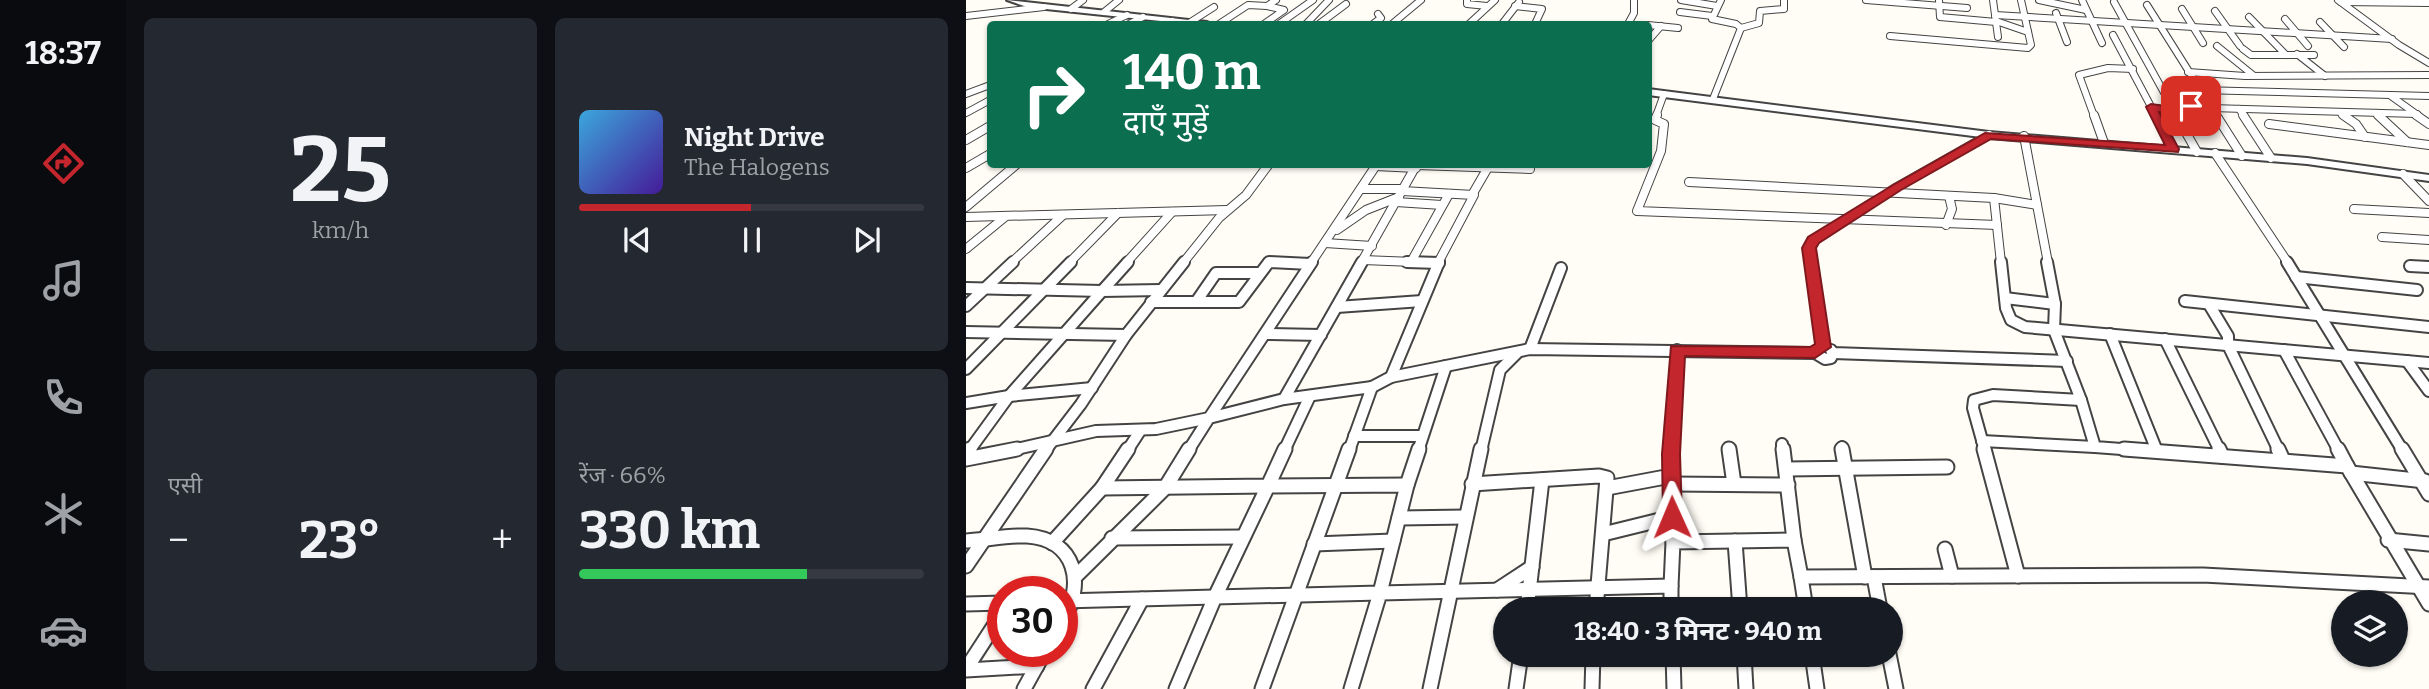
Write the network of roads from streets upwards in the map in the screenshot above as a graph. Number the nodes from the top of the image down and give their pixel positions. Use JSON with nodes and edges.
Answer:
{"nodes":[{"id":1,"x":1011,"y":0,"type":"edge"},
{"id":2,"x":1083,"y":0,"type":"edge"},
{"id":3,"x":1119,"y":0,"type":"edge"},
{"id":4,"x":1276,"y":0,"type":"edge"},
{"id":5,"x":1313,"y":0,"type":"edge"},
{"id":6,"x":1329,"y":0,"type":"edge"},
{"id":7,"x":1421,"y":0,"type":"edge"},
{"id":8,"x":1467,"y":0,"type":"edge"},
{"id":9,"x":1494,"y":0,"type":"edge"},
{"id":10,"x":1634,"y":0,"type":"edge"},
{"id":11,"x":1681,"y":0,"type":"edge"},
{"id":12,"x":1784,"y":0,"type":"edge"},
{"id":13,"x":1866,"y":0,"type":"edge"},
{"id":14,"x":1966,"y":0,"type":"edge"},
{"id":15,"x":1993,"y":0,"type":"edge"},
{"id":16,"x":2021,"y":0,"type":"edge"},
{"id":17,"x":2039,"y":0,"type":"edge"},
{"id":18,"x":2082,"y":0,"type":"edge"},
{"id":19,"x":2052,"y":1,"type":"edge"},
{"id":20,"x":2339,"y":1,"type":"edge"},
{"id":21,"x":1518,"y":2,"type":"edge"},
{"id":22,"x":1913,"y":2,"type":"edge"},
{"id":23,"x":2114,"y":2,"type":"dead end"},
{"id":24,"x":1249,"y":3,"type":"edge"},
{"id":25,"x":1719,"y":3,"type":"edge"},
{"id":26,"x":1939,"y":3,"type":"edge"},
{"id":27,"x":2429,"y":3,"type":"edge"},
{"id":28,"x":1346,"y":4,"type":"dead end"},
{"id":29,"x":2147,"y":5,"type":"dead end"},
{"id":30,"x":1267,"y":6,"type":"junction"},
{"id":31,"x":1487,"y":6,"type":"junction"},
{"id":32,"x":1214,"y":7,"type":"dead end"},
{"id":33,"x":1044,"y":8,"type":"junction"},
{"id":34,"x":1967,"y":8,"type":"junction"},
{"id":35,"x":1071,"y":9,"type":"junction"},
{"id":36,"x":2182,"y":9,"type":"dead end"},
{"id":37,"x":2086,"y":10,"type":"junction"},
{"id":38,"x":2216,"y":11,"type":"dead end"},
{"id":39,"x":1104,"y":12,"type":"junction"},
{"id":40,"x":1680,"y":12,"type":"dead end"},
{"id":41,"x":1378,"y":14,"type":"dead end"},
{"id":42,"x":1126,"y":15,"type":"junction"},
{"id":43,"x":966,"y":16,"type":"edge"},
{"id":44,"x":1712,"y":16,"type":"junction"},
{"id":45,"x":1912,"y":16,"type":"dead end"},
{"id":46,"x":2024,"y":16,"type":"junction"},
{"id":47,"x":1143,"y":17,"type":"junction"},
{"id":48,"x":2249,"y":17,"type":"dead end"},
{"id":49,"x":2058,"y":18,"type":"junction"},
{"id":50,"x":1996,"y":19,"type":"junction"},
{"id":51,"x":2286,"y":19,"type":"dead end"},
{"id":52,"x":1968,"y":20,"type":"junction"},
{"id":53,"x":2091,"y":20,"type":"junction"},
{"id":54,"x":1114,"y":21,"type":"edge"},
{"id":55,"x":1135,"y":21,"type":"edge"},
{"id":56,"x":1160,"y":21,"type":"edge"},
{"id":57,"x":1192,"y":21,"type":"edge"},
{"id":58,"x":1223,"y":21,"type":"edge"},
{"id":59,"x":1268,"y":21,"type":"edge"},
{"id":60,"x":1283,"y":21,"type":"edge"},
{"id":61,"x":1309,"y":21,"type":"edge"},
{"id":62,"x":1323,"y":21,"type":"edge"},
{"id":63,"x":1377,"y":21,"type":"edge"},
{"id":64,"x":1396,"y":21,"type":"edge"},
{"id":65,"x":1474,"y":21,"type":"edge"},
{"id":66,"x":1504,"y":21,"type":"edge"},
{"id":67,"x":1536,"y":21,"type":"edge"},
{"id":68,"x":1630,"y":21,"type":"edge"},
{"id":69,"x":2123,"y":22,"type":"junction"},
{"id":70,"x":2320,"y":22,"type":"dead end"},
{"id":71,"x":2158,"y":24,"type":"junction"},
{"id":72,"x":1652,"y":25,"type":"edge"},
{"id":73,"x":1661,"y":26,"type":"junction"},
{"id":74,"x":2193,"y":27,"type":"junction"},
{"id":75,"x":1678,"y":28,"type":"dead end"},
{"id":76,"x":1741,"y":28,"type":"junction"},
{"id":77,"x":2226,"y":29,"type":"junction"},
{"id":78,"x":2262,"y":31,"type":"junction"},
{"id":79,"x":2028,"y":32,"type":"junction"},
{"id":80,"x":2297,"y":33,"type":"junction"},
{"id":81,"x":2113,"y":34,"type":"dead end"},
{"id":82,"x":1652,"y":36,"type":"edge"},
{"id":83,"x":1890,"y":36,"type":"dead end"},
{"id":84,"x":2333,"y":36,"type":"junction"},
{"id":85,"x":1998,"y":37,"type":"dead end"},
{"id":86,"x":2392,"y":39,"type":"junction"},
{"id":87,"x":2067,"y":42,"type":"dead end"},
{"id":88,"x":2102,"y":43,"type":"dead end"},
{"id":89,"x":2203,"y":43,"type":"dead end"},
{"id":90,"x":2217,"y":46,"type":"dead end"},
{"id":91,"x":2308,"y":46,"type":"dead end"},
{"id":92,"x":2344,"y":47,"type":"dead end"},
{"id":93,"x":2297,"y":54,"type":"junction"},
{"id":94,"x":2263,"y":55,"type":"junction"},
{"id":95,"x":2286,"y":55,"type":"junction"},
{"id":96,"x":2314,"y":55,"type":"dead end"},
{"id":97,"x":2429,"y":63,"type":"edge"},
{"id":98,"x":2276,"y":66,"type":"dead end"},
{"id":99,"x":2133,"y":70,"type":"junction"},
{"id":100,"x":2152,"y":72,"type":"junction"},
{"id":101,"x":2188,"y":72,"type":"junction"},
{"id":102,"x":2429,"y":75,"type":"edge"},
{"id":103,"x":2249,"y":76,"type":"junction"},
{"id":104,"x":2325,"y":76,"type":"junction"},
{"id":105,"x":987,"y":86,"type":"edge"},
{"id":106,"x":1652,"y":92,"type":"edge"},
{"id":107,"x":2200,"y":92,"type":"junction"},
{"id":108,"x":2188,"y":93,"type":"dead end"},
{"id":109,"x":2256,"y":93,"type":"junction"},
{"id":110,"x":966,"y":94,"type":"edge"},
{"id":111,"x":1664,"y":94,"type":"junction"},
{"id":112,"x":2299,"y":94,"type":"junction"},
{"id":113,"x":2145,"y":96,"type":"junction"},
{"id":114,"x":2391,"y":96,"type":"junction"},
{"id":115,"x":2429,"y":96,"type":"edge"},
{"id":116,"x":1713,"y":99,"type":"junction"},
{"id":117,"x":987,"y":102,"type":"edge"},
{"id":118,"x":2171,"y":104,"type":"junction"},
{"id":119,"x":2151,"y":107,"type":"junction"},
{"id":120,"x":2210,"y":108,"type":"junction"},
{"id":121,"x":2239,"y":109,"type":"junction"},
{"id":122,"x":2319,"y":112,"type":"junction"},
{"id":123,"x":966,"y":113,"type":"edge"},
{"id":124,"x":2341,"y":113,"type":"junction"},
{"id":125,"x":2376,"y":113,"type":"junction"},
{"id":126,"x":2417,"y":114,"type":"junction"},
{"id":127,"x":2269,"y":124,"type":"dead end"},
{"id":128,"x":2429,"y":124,"type":"edge"},
{"id":129,"x":987,"y":128,"type":"edge"},
{"id":130,"x":966,"y":133,"type":"edge"},
{"id":131,"x":976,"y":134,"type":"junction"},
{"id":132,"x":1989,"y":135,"type":"junction"},
{"id":133,"x":987,"y":136,"type":"edge"},
{"id":134,"x":2024,"y":136,"type":"junction"},
{"id":135,"x":2365,"y":137,"type":"junction"},
{"id":136,"x":966,"y":140,"type":"edge"},
{"id":137,"x":2407,"y":142,"type":"junction"},
{"id":138,"x":2104,"y":143,"type":"junction"},
{"id":139,"x":2429,"y":145,"type":"edge"},
{"id":140,"x":2173,"y":149,"type":"junction"},
{"id":141,"x":2197,"y":152,"type":"junction"},
{"id":142,"x":2215,"y":153,"type":"junction"},
{"id":143,"x":987,"y":155,"type":"edge"},
{"id":144,"x":2242,"y":156,"type":"junction"},
{"id":145,"x":2271,"y":158,"type":"junction"},
{"id":146,"x":966,"y":168,"type":"edge"},
{"id":147,"x":1012,"y":168,"type":"edge"},
{"id":148,"x":1266,"y":168,"type":"edge"},
{"id":149,"x":1375,"y":168,"type":"edge"},
{"id":150,"x":1416,"y":168,"type":"edge"},
{"id":151,"x":1488,"y":168,"type":"edge"},
{"id":152,"x":1516,"y":168,"type":"edge"},
{"id":153,"x":1530,"y":169,"type":"dead end"},
{"id":154,"x":2403,"y":174,"type":"junction"},
{"id":155,"x":2429,"y":178,"type":"edge"},
{"id":156,"x":1689,"y":182,"type":"dead end"},
{"id":157,"x":1361,"y":189,"type":"junction"},
{"id":158,"x":1889,"y":192,"type":"junction"},
{"id":159,"x":1449,"y":194,"type":"junction"},
{"id":160,"x":1400,"y":195,"type":"junction"},
{"id":161,"x":1472,"y":195,"type":"junction"},
{"id":162,"x":1949,"y":196,"type":"junction"},
{"id":163,"x":1994,"y":198,"type":"junction"},
{"id":164,"x":2429,"y":201,"type":"edge"},
{"id":165,"x":1442,"y":205,"type":"junction"},
{"id":166,"x":2037,"y":205,"type":"junction"},
{"id":167,"x":966,"y":206,"type":"edge"},
{"id":168,"x":2354,"y":209,"type":"dead end"},
{"id":169,"x":1227,"y":210,"type":"junction"},
{"id":170,"x":1172,"y":212,"type":"junction"},
{"id":171,"x":1118,"y":213,"type":"junction"},
{"id":172,"x":2429,"y":213,"type":"edge"},
{"id":173,"x":1063,"y":215,"type":"junction"},
{"id":174,"x":1005,"y":216,"type":"junction"},
{"id":175,"x":966,"y":217,"type":"edge"},
{"id":176,"x":1845,"y":220,"type":"junction"},
{"id":177,"x":1946,"y":225,"type":"junction"},
{"id":178,"x":1997,"y":225,"type":"junction"},
{"id":179,"x":2382,"y":237,"type":"dead end"},
{"id":180,"x":1327,"y":240,"type":"junction"},
{"id":181,"x":2429,"y":240,"type":"edge"},
{"id":182,"x":1372,"y":246,"type":"junction"},
{"id":183,"x":966,"y":249,"type":"edge"},
{"id":184,"x":1363,"y":260,"type":"junction"},
{"id":185,"x":1411,"y":262,"type":"junction"},
{"id":186,"x":1439,"y":262,"type":"junction"},
{"id":187,"x":1310,"y":264,"type":"junction"},
{"id":188,"x":2410,"y":266,"type":"dead end"},
{"id":189,"x":2429,"y":267,"type":"edge"},
{"id":190,"x":1561,"y":268,"type":"dead end"},
{"id":191,"x":1258,"y":273,"type":"junction"},
{"id":192,"x":2297,"y":277,"type":"junction"},
{"id":193,"x":966,"y":288,"type":"edge"},
{"id":194,"x":984,"y":288,"type":"junction"},
{"id":195,"x":1043,"y":289,"type":"junction"},
{"id":196,"x":1102,"y":290,"type":"junction"},
{"id":197,"x":1161,"y":290,"type":"junction"},
{"id":198,"x":2417,"y":290,"type":"dead end"},
{"id":199,"x":2005,"y":298,"type":"junction"},
{"id":200,"x":1422,"y":301,"type":"junction"},
{"id":201,"x":2185,"y":301,"type":"dead end"},
{"id":202,"x":1152,"y":302,"type":"junction"},
{"id":203,"x":1196,"y":302,"type":"junction"},
{"id":204,"x":2056,"y":304,"type":"junction"},
{"id":205,"x":966,"y":306,"type":"edge"},
{"id":206,"x":2210,"y":306,"type":"junction"},
{"id":207,"x":1337,"y":307,"type":"junction"},
{"id":208,"x":2321,"y":314,"type":"junction"},
{"id":209,"x":2429,"y":327,"type":"edge"},
{"id":210,"x":2054,"y":330,"type":"junction"},
{"id":211,"x":966,"y":332,"type":"edge"},
{"id":212,"x":1001,"y":333,"type":"junction"},
{"id":213,"x":1064,"y":334,"type":"junction"},
{"id":214,"x":1266,"y":334,"type":"junction"},
{"id":215,"x":2110,"y":334,"type":"junction"},
{"id":216,"x":1126,"y":335,"type":"junction"},
{"id":217,"x":1321,"y":335,"type":"junction"},
{"id":218,"x":2165,"y":339,"type":"junction"},
{"id":219,"x":2228,"y":345,"type":"junction"},
{"id":220,"x":1524,"y":350,"type":"junction"},
{"id":221,"x":1677,"y":350,"type":"junction"},
{"id":222,"x":2284,"y":350,"type":"junction"},
{"id":223,"x":1824,"y":351,"type":"junction"},
{"id":224,"x":2345,"y":355,"type":"junction"},
{"id":225,"x":2067,"y":360,"type":"junction"},
{"id":226,"x":2407,"y":361,"type":"junction"},
{"id":227,"x":2429,"y":363,"type":"edge"},
{"id":228,"x":1446,"y":366,"type":"junction"},
{"id":229,"x":966,"y":369,"type":"edge"},
{"id":230,"x":1391,"y":377,"type":"junction"},
{"id":231,"x":1373,"y":387,"type":"junction"},
{"id":232,"x":1092,"y":388,"type":"junction"},
{"id":233,"x":2429,"y":391,"type":"edge"},
{"id":234,"x":1009,"y":396,"type":"junction"},
{"id":235,"x":1310,"y":396,"type":"junction"},
{"id":236,"x":1284,"y":399,"type":"junction"},
{"id":237,"x":2081,"y":400,"type":"junction"},
{"id":238,"x":966,"y":403,"type":"edge"},
{"id":239,"x":1209,"y":418,"type":"junction"},
{"id":240,"x":1140,"y":431,"type":"junction"},
{"id":241,"x":1354,"y":436,"type":"junction"},
{"id":242,"x":1422,"y":436,"type":"junction"},
{"id":243,"x":1982,"y":441,"type":"junction"},
{"id":244,"x":1050,"y":443,"type":"junction"},
{"id":245,"x":1782,"y":444,"type":"dead end"},
{"id":246,"x":1842,"y":447,"type":"dead end"},
{"id":247,"x":2095,"y":447,"type":"junction"},
{"id":248,"x":1729,"y":449,"type":"dead end"},
{"id":249,"x":2157,"y":451,"type":"junction"},
{"id":250,"x":2222,"y":456,"type":"junction"},
{"id":251,"x":966,"y":457,"type":"edge"},
{"id":252,"x":2283,"y":460,"type":"junction"},
{"id":253,"x":1947,"y":467,"type":"dead end"},
{"id":254,"x":1846,"y":468,"type":"junction"},
{"id":255,"x":1786,"y":469,"type":"junction"},
{"id":256,"x":2349,"y":469,"type":"junction"},
{"id":257,"x":1672,"y":480,"type":"junction"},
{"id":258,"x":1542,"y":481,"type":"junction"},
{"id":259,"x":2425,"y":481,"type":"edge"},
{"id":260,"x":1472,"y":484,"type":"junction"},
{"id":261,"x":1734,"y":484,"type":"junction"},
{"id":262,"x":1335,"y":485,"type":"junction"},
{"id":263,"x":1407,"y":485,"type":"junction"},
{"id":264,"x":1788,"y":485,"type":"junction"},
{"id":265,"x":1268,"y":486,"type":"junction"},
{"id":266,"x":1101,"y":488,"type":"junction"},
{"id":267,"x":1165,"y":488,"type":"junction"},
{"id":268,"x":1607,"y":488,"type":"junction"},
{"id":269,"x":2429,"y":494,"type":"edge"},
{"id":270,"x":1466,"y":517,"type":"junction"},
{"id":271,"x":1672,"y":517,"type":"junction"},
{"id":272,"x":1399,"y":518,"type":"junction"},
{"id":273,"x":1603,"y":534,"type":"junction"},
{"id":274,"x":1243,"y":537,"type":"junction"},
{"id":275,"x":1112,"y":538,"type":"junction"},
{"id":276,"x":1794,"y":540,"type":"junction"},
{"id":277,"x":2388,"y":540,"type":"junction"},
{"id":278,"x":966,"y":541,"type":"edge"},
{"id":279,"x":984,"y":541,"type":"junction"},
{"id":280,"x":1394,"y":541,"type":"junction"},
{"id":281,"x":1735,"y":541,"type":"junction"},
{"id":282,"x":1673,"y":542,"type":"junction"},
{"id":283,"x":1052,"y":543,"type":"junction"},
{"id":284,"x":1314,"y":544,"type":"junction"},
{"id":285,"x":2429,"y":544,"type":"edge"},
{"id":286,"x":1945,"y":549,"type":"dead end"},
{"id":287,"x":966,"y":566,"type":"edge"},
{"id":288,"x":1532,"y":566,"type":"junction"},
{"id":289,"x":1076,"y":576,"type":"joint"},
{"id":290,"x":1952,"y":576,"type":"junction"},
{"id":291,"x":2018,"y":576,"type":"junction"},
{"id":292,"x":1801,"y":577,"type":"junction"},
{"id":293,"x":1869,"y":577,"type":"junction"},
{"id":294,"x":1671,"y":586,"type":"junction"},
{"id":295,"x":2423,"y":586,"type":"edge"},
{"id":296,"x":1530,"y":589,"type":"junction"},
{"id":297,"x":1597,"y":589,"type":"junction"},
{"id":298,"x":1497,"y":590,"type":"junction"},
{"id":299,"x":1451,"y":592,"type":"junction"},
{"id":300,"x":1380,"y":593,"type":"junction"},
{"id":301,"x":1296,"y":595,"type":"junction"},
{"id":302,"x":1215,"y":597,"type":"junction"},
{"id":303,"x":1529,"y":597,"type":"edge"},
{"id":304,"x":1597,"y":597,"type":"edge"},
{"id":305,"x":1671,"y":597,"type":"edge"},
{"id":306,"x":1739,"y":597,"type":"edge"},
{"id":307,"x":1804,"y":597,"type":"edge"},
{"id":308,"x":1876,"y":597,"type":"edge"},
{"id":309,"x":1142,"y":599,"type":"junction"},
{"id":310,"x":1078,"y":601,"type":"edge"},
{"id":311,"x":987,"y":603,"type":"edge"},
{"id":312,"x":966,"y":604,"type":"edge"},
{"id":313,"x":2429,"y":604,"type":"edge"},
{"id":314,"x":987,"y":637,"type":"edge"},
{"id":315,"x":1019,"y":667,"type":"edge"},
{"id":316,"x":1036,"y":667,"type":"edge"},
{"id":317,"x":1519,"y":667,"type":"edge"},
{"id":318,"x":1593,"y":667,"type":"edge"},
{"id":319,"x":1673,"y":667,"type":"edge"},
{"id":320,"x":1745,"y":667,"type":"edge"},
{"id":321,"x":1814,"y":667,"type":"edge"},
{"id":322,"x":1892,"y":667,"type":"edge"},
{"id":323,"x":966,"y":670,"type":"edge"},
{"id":324,"x":1024,"y":689,"type":"edge"},
{"id":325,"x":1093,"y":689,"type":"edge"},
{"id":326,"x":1176,"y":689,"type":"edge"},
{"id":327,"x":1262,"y":689,"type":"edge"},
{"id":328,"x":1350,"y":689,"type":"edge"},
{"id":329,"x":1430,"y":689,"type":"edge"},
{"id":330,"x":1516,"y":689,"type":"edge"},
{"id":331,"x":1591,"y":689,"type":"edge"},
{"id":332,"x":1674,"y":689,"type":"edge"},
{"id":333,"x":1746,"y":689,"type":"edge"},
{"id":334,"x":1817,"y":689,"type":"edge"},
{"id":335,"x":1896,"y":689,"type":"edge"}],
"edges":[{"from":1,"to":33,"type":"street"},
{"from":2,"to":35,"type":"street"},
{"from":3,"to":39,"type":"street"},
{"from":4,"to":30,"type":"street"},
{"from":5,"to":60,"type":"street"},
{"from":6,"to":61,"type":"street"},
{"from":7,"to":64,"type":"street"},
{"from":8,"to":31,"type":"street"},
{"from":9,"to":31,"type":"street"},
{"from":10,"to":68,"type":"street"},
{"from":11,"to":25,"type":"street"},
{"from":12,"to":76,"type":"street"},
{"from":13,"to":22,"type":"street"},
{"from":14,"to":34,"type":"street"},
{"from":15,"to":50,"type":"street"},
{"from":16,"to":46,"type":"street"},
{"from":17,"to":19,"type":"street"},
{"from":18,"to":37,"type":"street"},
{"from":19,"to":37,"type":"street"},
{"from":19,"to":49,"type":"street"},
{"from":20,"to":27,"type":"street"},
{"from":20,"to":86,"type":"street"},
{"from":21,"to":66,"type":"street"},
{"from":21,"to":67,"type":"street"},
{"from":22,"to":26,"type":"street"},
{"from":22,"to":45,"type":"street"},
{"from":23,"to":69,"type":"street"},
{"from":24,"to":30,"type":"street"},
{"from":24,"to":58,"type":"street"},
{"from":25,"to":44,"type":"street"},
{"from":26,"to":34,"type":"street"},
{"from":26,"to":52,"type":"street"},
{"from":28,"to":62,"type":"street"},
{"from":29,"to":71,"type":"street"},
{"from":30,"to":59,"type":"street"},
{"from":31,"to":65,"type":"street"},
{"from":32,"to":57,"type":"street"},
{"from":33,"to":35,"type":"street"},
{"from":33,"to":43,"type":"street"},
{"from":34,"to":52,"type":"street"},
{"from":35,"to":39,"type":"street"},
{"from":36,"to":74,"type":"street"},
{"from":37,"to":53,"type":"street"},
{"from":38,"to":77,"type":"street"},
{"from":39,"to":42,"type":"street"},
{"from":40,"to":44,"type":"street"},
{"from":41,"to":63,"type":"street"},
{"from":42,"to":47,"type":"street"},
{"from":42,"to":54,"type":"street"},
{"from":44,"to":76,"type":"street"},
{"from":46,"to":49,"type":"street"},
{"from":46,"to":50,"type":"street"},
{"from":46,"to":79,"type":"street"},
{"from":47,"to":55,"type":"street"},
{"from":47,"to":56,"type":"street"},
{"from":48,"to":78,"type":"street"},
{"from":49,"to":53,"type":"street"},
{"from":49,"to":87,"type":"street"},
{"from":50,"to":52,"type":"street"},
{"from":50,"to":79,"type":"street"},
{"from":50,"to":85,"type":"street"},
{"from":51,"to":80,"type":"street"},
{"from":53,"to":69,"type":"street"},
{"from":53,"to":88,"type":"street"},
{"from":69,"to":71,"type":"street"},
{"from":69,"to":100,"type":"street"},
{"from":70,"to":84,"type":"street"},
{"from":71,"to":74,"type":"street"},
{"from":71,"to":101,"type":"street"},
{"from":72,"to":73,"type":"street"},
{"from":73,"to":75,"type":"street"},
{"from":73,"to":82,"type":"street"},
{"from":74,"to":77,"type":"street"},
{"from":74,"to":89,"type":"street"},
{"from":76,"to":116,"type":"street"},
{"from":77,"to":78,"type":"street"},
{"from":77,"to":94,"type":"street"},
{"from":78,"to":80,"type":"street"},
{"from":78,"to":95,"type":"street"},
{"from":79,"to":83,"type":"street"},
{"from":80,"to":84,"type":"street"},
{"from":80,"to":91,"type":"street"},
{"from":81,"to":99,"type":"street"},
{"from":84,"to":86,"type":"street"},
{"from":84,"to":92,"type":"street"},
{"from":86,"to":97,"type":"street"},
{"from":90,"to":103,"type":"street"},
{"from":93,"to":95,"type":"street"},
{"from":93,"to":96,"type":"street"},
{"from":93,"to":104,"type":"street"},
{"from":94,"to":95,"type":"street"},
{"from":94,"to":98,"type":"street"},
{"from":99,"to":100,"type":"street"},
{"from":99,"to":113,"type":"street"},
{"from":99,"to":138,"type":"street"},
{"from":100,"to":118,"type":"street"},
{"from":101,"to":103,"type":"street"},
{"from":101,"to":107,"type":"street"},
{"from":102,"to":104,"type":"street"},
{"from":103,"to":104,"type":"street"},
{"from":103,"to":109,"type":"street"},
{"from":105,"to":110,"type":"street"},
{"from":106,"to":111,"type":"street"},
{"from":107,"to":108,"type":"street"},
{"from":107,"to":109,"type":"street"},
{"from":107,"to":120,"type":"street"},
{"from":109,"to":112,"type":"street"},
{"from":111,"to":116,"type":"street"},
{"from":111,"to":176,"type":"street"},
{"from":112,"to":114,"type":"street"},
{"from":112,"to":122,"type":"street"},
{"from":113,"to":118,"type":"street"},
{"from":113,"to":119,"type":"street"},
{"from":114,"to":115,"type":"street"},
{"from":114,"to":126,"type":"street"},
{"from":116,"to":132,"type":"street"},
{"from":117,"to":123,"type":"street"},
{"from":118,"to":119,"type":"street"},
{"from":118,"to":120,"type":"street"},
{"from":118,"to":141,"type":"street"},
{"from":119,"to":140,"type":"street"},
{"from":120,"to":121,"type":"street"},
{"from":120,"to":144,"type":"street"},
{"from":121,"to":122,"type":"street"},
{"from":121,"to":145,"type":"street"},
{"from":122,"to":124,"type":"street"},
{"from":124,"to":125,"type":"street"},
{"from":124,"to":135,"type":"street"},
{"from":125,"to":126,"type":"street"},
{"from":125,"to":137,"type":"street"},
{"from":126,"to":128,"type":"street"},
{"from":127,"to":135,"type":"street"},
{"from":129,"to":131,"type":"street"},
{"from":130,"to":131,"type":"street"},
{"from":131,"to":133,"type":"street"},
{"from":131,"to":136,"type":"street"},
{"from":132,"to":134,"type":"street"},
{"from":132,"to":158,"type":"street"},
{"from":134,"to":138,"type":"street"},
{"from":134,"to":166,"type":"street"},
{"from":135,"to":137,"type":"street"},
{"from":137,"to":139,"type":"street"},
{"from":138,"to":140,"type":"street"},
{"from":140,"to":141,"type":"street"},
{"from":141,"to":142,"type":"street"},
{"from":142,"to":144,"type":"street"},
{"from":142,"to":192,"type":"street"},
{"from":143,"to":146,"type":"street"},
{"from":144,"to":145,"type":"street"},
{"from":145,"to":154,"type":"street"},
{"from":147,"to":167,"type":"street"},
{"from":148,"to":169,"type":"street"},
{"from":149,"to":157,"type":"street"},
{"from":150,"to":160,"type":"street"},
{"from":151,"to":161,"type":"street"},
{"from":152,"to":153,"type":"street"},
{"from":154,"to":155,"type":"street"},
{"from":154,"to":164,"type":"street"},
{"from":156,"to":158,"type":"street"},
{"from":157,"to":160,"type":"street"},
{"from":157,"to":180,"type":"street"},
{"from":158,"to":162,"type":"street"},
{"from":158,"to":176,"type":"street"},
{"from":159,"to":160,"type":"street"},
{"from":159,"to":161,"type":"street"},
{"from":159,"to":165,"type":"street"},
{"from":160,"to":165,"type":"street"},
{"from":160,"to":180,"type":"street"},
{"from":160,"to":182,"type":"street"},
{"from":161,"to":186,"type":"street"},
{"from":162,"to":163,"type":"street"},
{"from":162,"to":177,"type":"street"},
{"from":163,"to":166,"type":"street"},
{"from":163,"to":178,"type":"street"},
{"from":165,"to":185,"type":"street"},
{"from":166,"to":204,"type":"street"},
{"from":168,"to":172,"type":"street"},
{"from":169,"to":170,"type":"street"},
{"from":169,"to":197,"type":"street"},
{"from":170,"to":171,"type":"street"},
{"from":170,"to":196,"type":"street"},
{"from":171,"to":173,"type":"street"},
{"from":171,"to":195,"type":"street"},
{"from":173,"to":174,"type":"street"},
{"from":173,"to":194,"type":"street"},
{"from":174,"to":175,"type":"street"},
{"from":174,"to":183,"type":"street"},
{"from":176,"to":177,"type":"street"},
{"from":176,"to":223,"type":"street"},
{"from":177,"to":178,"type":"street"},
{"from":178,"to":199,"type":"street"},
{"from":179,"to":181,"type":"street"},
{"from":180,"to":182,"type":"street"},
{"from":180,"to":187,"type":"street"},
{"from":182,"to":184,"type":"street"},
{"from":184,"to":185,"type":"street"},
{"from":184,"to":207,"type":"street"},
{"from":185,"to":186,"type":"street"},
{"from":186,"to":200,"type":"street"},
{"from":187,"to":191,"type":"street"},
{"from":187,"to":214,"type":"street"},
{"from":188,"to":189,"type":"street"},
{"from":190,"to":220,"type":"street"},
{"from":191,"to":203,"type":"street"},
{"from":191,"to":203,"type":"street"},
{"from":192,"to":198,"type":"street"},
{"from":192,"to":208,"type":"street"},
{"from":193,"to":194,"type":"street"},
{"from":194,"to":195,"type":"street"},
{"from":194,"to":205,"type":"street"},
{"from":195,"to":196,"type":"street"},
{"from":195,"to":212,"type":"street"},
{"from":196,"to":197,"type":"street"},
{"from":196,"to":213,"type":"street"},
{"from":197,"to":202,"type":"street"},
{"from":199,"to":204,"type":"street"},
{"from":199,"to":210,"type":"street"},
{"from":200,"to":207,"type":"street"},
{"from":200,"to":230,"type":"street"},
{"from":201,"to":206,"type":"street"},
{"from":202,"to":203,"type":"street"},
{"from":202,"to":216,"type":"street"},
{"from":204,"to":210,"type":"street"},
{"from":206,"to":208,"type":"street"},
{"from":206,"to":219,"type":"street"},
{"from":207,"to":217,"type":"street"},
{"from":208,"to":209,"type":"street"},
{"from":208,"to":224,"type":"street"},
{"from":210,"to":215,"type":"street"},
{"from":210,"to":225,"type":"street"},
{"from":211,"to":212,"type":"street"},
{"from":212,"to":213,"type":"street"},
{"from":212,"to":229,"type":"street"},
{"from":213,"to":216,"type":"street"},
{"from":213,"to":234,"type":"street"},
{"from":214,"to":217,"type":"street"},
{"from":214,"to":239,"type":"street"},
{"from":215,"to":218,"type":"street"},
{"from":215,"to":249,"type":"street"},
{"from":216,"to":232,"type":"street"},
{"from":217,"to":236,"type":"street"},
{"from":218,"to":219,"type":"street"},
{"from":218,"to":250,"type":"street"},
{"from":219,"to":222,"type":"street"},
{"from":219,"to":252,"type":"street"},
{"from":220,"to":221,"type":"street"},
{"from":220,"to":228,"type":"street"},
{"from":220,"to":260,"type":"street"},
{"from":221,"to":223,"type":"street"},
{"from":221,"to":257,"type":"street"},
{"from":222,"to":224,"type":"street"},
{"from":222,"to":256,"type":"street"},
{"from":223,"to":225,"type":"street"},
{"from":224,"to":226,"type":"street"},
{"from":224,"to":259,"type":"street"},
{"from":225,"to":237,"type":"street"},
{"from":226,"to":227,"type":"street"},
{"from":226,"to":233,"type":"street"},
{"from":228,"to":230,"type":"street"},
{"from":228,"to":242,"type":"street"},
{"from":230,"to":231,"type":"street"},
{"from":231,"to":235,"type":"street"},
{"from":231,"to":241,"type":"street"},
{"from":232,"to":234,"type":"street"},
{"from":232,"to":244,"type":"street"},
{"from":234,"to":238,"type":"street"},
{"from":234,"to":251,"type":"street"},
{"from":235,"to":236,"type":"street"},
{"from":235,"to":265,"type":"street"},
{"from":236,"to":239,"type":"street"},
{"from":237,"to":243,"type":"street"},
{"from":237,"to":247,"type":"street"},
{"from":239,"to":240,"type":"street"},
{"from":239,"to":267,"type":"street"},
{"from":240,"to":244,"type":"street"},
{"from":240,"to":266,"type":"street"},
{"from":241,"to":242,"type":"street"},
{"from":241,"to":262,"type":"street"},
{"from":242,"to":263,"type":"street"},
{"from":243,"to":247,"type":"street"},
{"from":243,"to":291,"type":"street"},
{"from":244,"to":251,"type":"street"},
{"from":244,"to":279,"type":"street"},
{"from":245,"to":255,"type":"street"},
{"from":246,"to":254,"type":"street"},
{"from":247,"to":249,"type":"street"},
{"from":248,"to":261,"type":"street"},
{"from":249,"to":250,"type":"street"},
{"from":250,"to":252,"type":"street"},
{"from":252,"to":256,"type":"street"},
{"from":253,"to":254,"type":"street"},
{"from":254,"to":255,"type":"street"},
{"from":254,"to":293,"type":"street"},
{"from":255,"to":264,"type":"street"},
{"from":256,"to":259,"type":"street"},
{"from":256,"to":277,"type":"street"},
{"from":257,"to":261,"type":"street"},
{"from":257,"to":268,"type":"street"},
{"from":257,"to":271,"type":"street"},
{"from":258,"to":260,"type":"street"},
{"from":258,"to":268,"type":"street"},
{"from":258,"to":288,"type":"street"},
{"from":259,"to":269,"type":"street"},
{"from":260,"to":270,"type":"street"},
{"from":261,"to":264,"type":"street"},
{"from":262,"to":263,"type":"street"},
{"from":262,"to":265,"type":"street"},
{"from":262,"to":284,"type":"street"},
{"from":263,"to":272,"type":"street"},
{"from":264,"to":276,"type":"street"},
{"from":265,"to":267,"type":"street"},
{"from":265,"to":274,"type":"street"},
{"from":266,"to":267,"type":"street"},
{"from":266,"to":283,"type":"street"},
{"from":267,"to":275,"type":"street"},
{"from":268,"to":273,"type":"street"},
{"from":270,"to":272,"type":"street"},
{"from":270,"to":299,"type":"street"},
{"from":271,"to":273,"type":"street"},
{"from":271,"to":282,"type":"street"},
{"from":272,"to":280,"type":"street"},
{"from":273,"to":297,"type":"street"},
{"from":274,"to":275,"type":"street"},
{"from":274,"to":302,"type":"street"},
{"from":275,"to":289,"type":"street"},
{"from":276,"to":281,"type":"street"},
{"from":276,"to":292,"type":"street"},
{"from":277,"to":285,"type":"street"},
{"from":277,"to":295,"type":"street"},
{"from":278,"to":279,"type":"street"},
{"from":279,"to":283,"type":"street"},
{"from":279,"to":287,"type":"street"},
{"from":280,"to":284,"type":"street"},
{"from":280,"to":300,"type":"street"},
{"from":281,"to":282,"type":"street"},
{"from":281,"to":306,"type":"street"},
{"from":282,"to":294,"type":"street"},
{"from":283,"to":289,"type":"street"},
{"from":284,"to":301,"type":"street"},
{"from":286,"to":290,"type":"street"},
{"from":288,"to":296,"type":"street"},
{"from":288,"to":298,"type":"street"},
{"from":290,"to":291,"type":"street"},
{"from":290,"to":293,"type":"street"},
{"from":291,"to":295,"type":"street"},
{"from":292,"to":293,"type":"street"},
{"from":292,"to":307,"type":"street"},
{"from":293,"to":308,"type":"street"},
{"from":294,"to":297,"type":"street"},
{"from":294,"to":305,"type":"street"},
{"from":295,"to":313,"type":"street"},
{"from":296,"to":297,"type":"street"},
{"from":296,"to":298,"type":"street"},
{"from":296,"to":303,"type":"street"},
{"from":297,"to":304,"type":"street"},
{"from":298,"to":299,"type":"street"},
{"from":299,"to":300,"type":"street"},
{"from":299,"to":329,"type":"street"},
{"from":300,"to":301,"type":"street"},
{"from":300,"to":328,"type":"street"},
{"from":301,"to":302,"type":"street"},
{"from":301,"to":327,"type":"street"},
{"from":302,"to":309,"type":"street"},
{"from":302,"to":326,"type":"street"},
{"from":309,"to":310,"type":"street"},
{"from":309,"to":325,"type":"street"},
{"from":311,"to":312,"type":"street"},
{"from":314,"to":323,"type":"street"},
{"from":315,"to":323,"type":"street"},
{"from":316,"to":324,"type":"street"},
{"from":317,"to":330,"type":"street"},
{"from":318,"to":331,"type":"street"},
{"from":319,"to":332,"type":"street"},
{"from":320,"to":333,"type":"street"},
{"from":321,"to":334,"type":"street"},
{"from":322,"to":335,"type":"street"}]}
